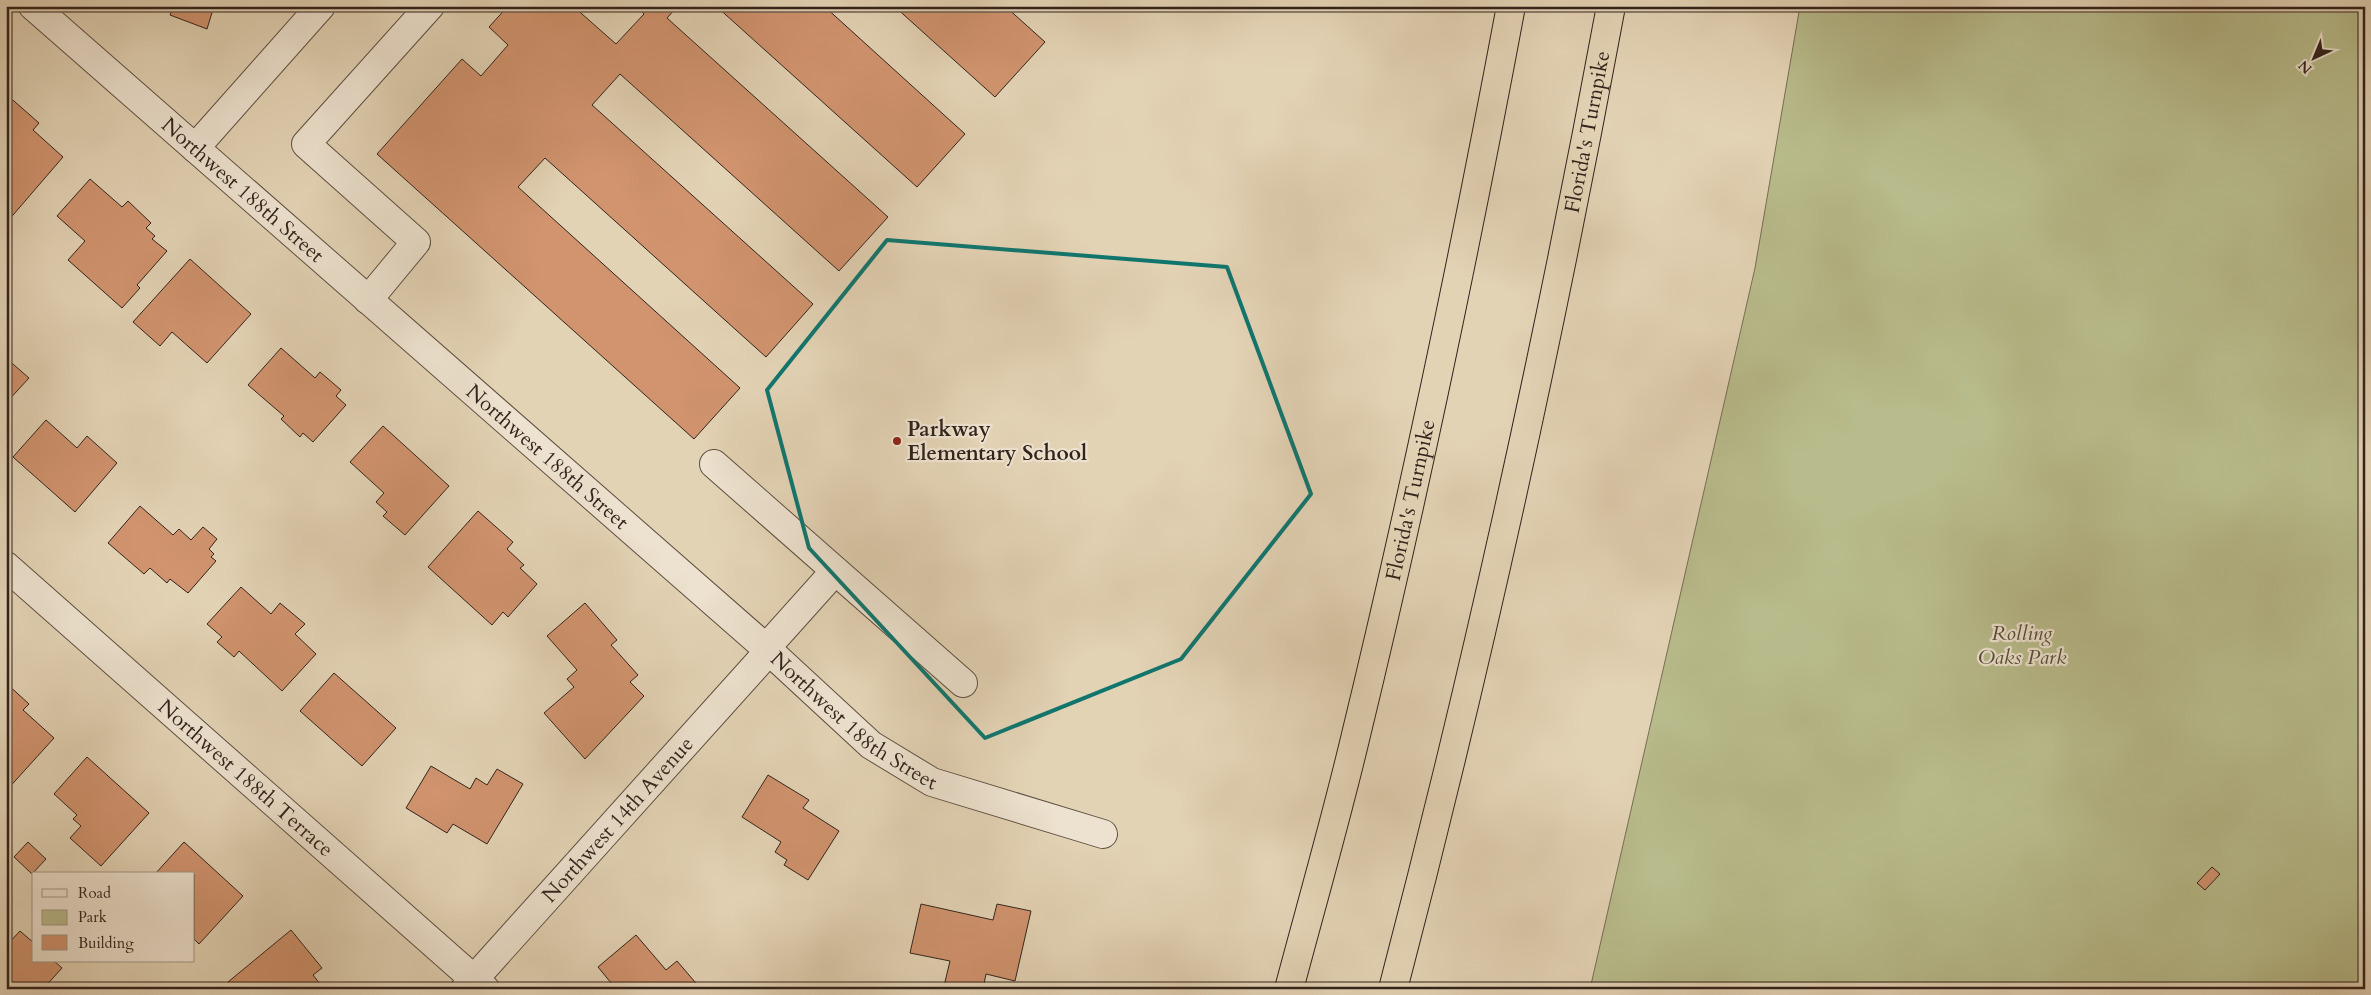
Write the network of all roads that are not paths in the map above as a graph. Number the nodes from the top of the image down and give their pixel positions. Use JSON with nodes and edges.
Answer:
{"nodes":[{"id":1,"x":33,"y":6,"type":"edge"},
{"id":2,"x":321,"y":6,"type":"edge"},
{"id":3,"x":430,"y":6,"type":"edge"},
{"id":4,"x":1511,"y":6,"type":"edge"},
{"id":5,"x":1611,"y":6,"type":"edge"},
{"id":6,"x":195,"y":148,"type":"junction"},
{"id":7,"x":368,"y":300,"type":"junction"},
{"id":8,"x":714,"y":464,"type":"dead end"},
{"id":9,"x":6,"y":566,"type":"edge"},
{"id":10,"x":835,"y":571,"type":"junction"},
{"id":11,"x":768,"y":650,"type":"junction"},
{"id":12,"x":963,"y":683,"type":"dead end"},
{"id":13,"x":1102,"y":834,"type":"dead end"},
{"id":14,"x":475,"y":985,"type":"edge"},
{"id":15,"x":1289,"y":989,"type":"edge"},
{"id":16,"x":1393,"y":989,"type":"edge"}],
"edges":[{"from":1,"to":6,"type":"street","name":"Northwest 188th Street"},
{"from":2,"to":6,"type":"street"},
{"from":3,"to":7,"type":"street"},
{"from":4,"to":15,"type":"highway","name":"Florida's Turnpike"},
{"from":5,"to":16,"type":"highway","name":"Florida's Turnpike"},
{"from":6,"to":7,"type":"street","name":"Northwest 188th Street"},
{"from":7,"to":11,"type":"street","name":"Northwest 188th Street"},
{"from":8,"to":10,"type":"street"},
{"from":9,"to":14,"type":"street","name":"Northwest 188th Terrace"},
{"from":10,"to":11,"type":"street","name":"Northwest 14th Avenue"},
{"from":10,"to":12,"type":"street"},
{"from":11,"to":13,"type":"street","name":"Northwest 188th Street"},
{"from":11,"to":14,"type":"street","name":"Northwest 14th Avenue"}]}
